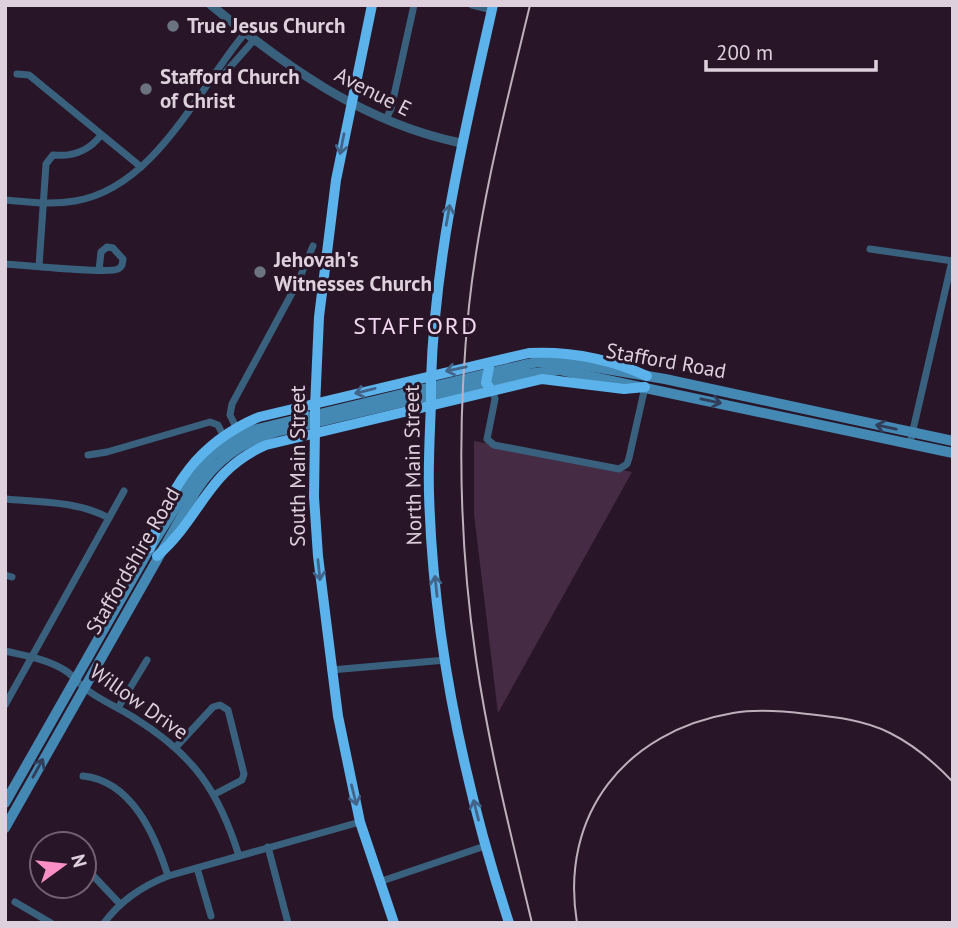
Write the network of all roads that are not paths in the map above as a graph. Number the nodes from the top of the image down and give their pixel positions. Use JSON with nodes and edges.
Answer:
{"nodes":[{"id":1,"x":211,"y":5,"type":"edge"},
{"id":2,"x":372,"y":5,"type":"edge"},
{"id":3,"x":414,"y":5,"type":"edge"},
{"id":4,"x":472,"y":5,"type":"edge"},
{"id":5,"x":493,"y":8,"type":"edge"},
{"id":6,"x":245,"y":33,"type":"junction"},
{"id":7,"x":254,"y":40,"type":"junction"},
{"id":8,"x":18,"y":74,"type":"dead end"},
{"id":9,"x":215,"y":78,"type":"junction"},
{"id":10,"x":351,"y":101,"type":"junction"},
{"id":11,"x":386,"y":119,"type":"junction"},
{"id":12,"x":101,"y":135,"type":"junction"},
{"id":13,"x":461,"y":143,"type":"junction"},
{"id":14,"x":141,"y":167,"type":"junction"},
{"id":15,"x":5,"y":200,"type":"edge"},
{"id":16,"x":44,"y":203,"type":"junction"},
{"id":17,"x":313,"y":246,"type":"dead end"},
{"id":18,"x":870,"y":249,"type":"dead end"},
{"id":19,"x":952,"y":261,"type":"edge"},
{"id":20,"x":5,"y":264,"type":"edge"},
{"id":21,"x":39,"y":266,"type":"junction"},
{"id":22,"x":99,"y":270,"type":"dead end"},
{"id":23,"x":298,"y":282,"type":"junction"},
{"id":24,"x":322,"y":291,"type":"junction"},
{"id":25,"x":490,"y":364,"type":"junction"},
{"id":26,"x":431,"y":377,"type":"junction"},
{"id":27,"x":646,"y":381,"type":"junction"},
{"id":28,"x":491,"y":390,"type":"junction"},
{"id":29,"x":431,"y":403,"type":"junction"},
{"id":30,"x":315,"y":405,"type":"junction"},
{"id":31,"x":373,"y":405,"type":"joint"},
{"id":32,"x":300,"y":410,"type":"junction"},
{"id":33,"x":236,"y":427,"type":"junction"},
{"id":34,"x":315,"y":431,"type":"junction"},
{"id":35,"x":913,"y":432,"type":"junction"},
{"id":36,"x":299,"y":433,"type":"junction"},
{"id":37,"x":223,"y":435,"type":"junction"},
{"id":38,"x":953,"y":441,"type":"edge"},
{"id":39,"x":910,"y":443,"type":"junction"},
{"id":40,"x":953,"y":453,"type":"edge"},
{"id":41,"x":88,"y":455,"type":"dead end"},
{"id":42,"x":124,"y":491,"type":"dead end"},
{"id":43,"x":5,"y":499,"type":"edge"},
{"id":44,"x":109,"y":518,"type":"junction"},
{"id":45,"x":153,"y":552,"type":"junction"},
{"id":46,"x":5,"y":651,"type":"edge"},
{"id":47,"x":32,"y":657,"type":"junction"},
{"id":48,"x":147,"y":660,"type":"dead end"},
{"id":49,"x":446,"y":660,"type":"junction"},
{"id":50,"x":331,"y":670,"type":"junction"},
{"id":51,"x":74,"y":679,"type":"junction"},
{"id":52,"x":83,"y":687,"type":"junction"},
{"id":53,"x":5,"y":705,"type":"edge"},
{"id":54,"x":118,"y":708,"type":"junction"},
{"id":55,"x":176,"y":747,"type":"junction"},
{"id":56,"x":83,"y":776,"type":"dead end"},
{"id":57,"x":215,"y":794,"type":"junction"},
{"id":58,"x":5,"y":803,"type":"edge"},
{"id":59,"x":360,"y":822,"type":"junction"},
{"id":60,"x":5,"y":828,"type":"edge"},
{"id":61,"x":485,"y":846,"type":"junction"},
{"id":62,"x":268,"y":847,"type":"junction"},
{"id":63,"x":239,"y":856,"type":"junction"},
{"id":64,"x":197,"y":868,"type":"junction"},
{"id":65,"x":168,"y":876,"type":"junction"},
{"id":66,"x":98,"y":881,"type":"edge"},
{"id":67,"x":379,"y":882,"type":"junction"},
{"id":68,"x":15,"y":902,"type":"dead end"},
{"id":69,"x":119,"y":903,"type":"junction"},
{"id":70,"x":211,"y":916,"type":"dead end"},
{"id":71,"x":51,"y":923,"type":"edge"},
{"id":72,"x":104,"y":923,"type":"edge"},
{"id":73,"x":288,"y":923,"type":"edge"},
{"id":74,"x":394,"y":923,"type":"edge"},
{"id":75,"x":509,"y":923,"type":"edge"}],
"edges":[{"from":1,"to":6,"type":"street","name":"Avenue E"},
{"from":2,"to":10,"type":"highway","name":"South Main Street"},
{"from":3,"to":11,"type":"street"},
{"from":4,"to":5,"type":"street"},
{"from":5,"to":13,"type":"highway","name":"North Main Street"},
{"from":6,"to":7,"type":"street","name":"Avenue E"},
{"from":6,"to":9,"type":"street"},
{"from":7,"to":9,"type":"street"},
{"from":7,"to":10,"type":"street","name":"Avenue E"},
{"from":8,"to":12,"type":"street"},
{"from":9,"to":14,"type":"street"},
{"from":10,"to":11,"type":"street","name":"Avenue E"},
{"from":10,"to":24,"type":"highway","name":"South Main Street","one_way":true},
{"from":11,"to":13,"type":"street","name":"Avenue E"},
{"from":12,"to":14,"type":"street"},
{"from":12,"to":16,"type":"street"},
{"from":26,"to":13,"type":"highway","name":"North Main Street","one_way":true},
{"from":14,"to":16,"type":"street"},
{"from":15,"to":16,"type":"street"},
{"from":16,"to":21,"type":"street"},
{"from":17,"to":23,"type":"street"},
{"from":18,"to":19,"type":"street"},
{"from":19,"to":35,"type":"street"},
{"from":20,"to":21,"type":"street"},
{"from":21,"to":22,"type":"street"},
{"from":23,"to":24,"type":"street"},
{"from":23,"to":33,"type":"street"},
{"from":24,"to":30,"type":"highway","name":"South Main Street"},
{"from":25,"to":26,"type":"highway","one_way":true},
{"from":25,"to":27,"type":"highway"},
{"from":25,"to":28,"type":"highway","bridge":true},
{"from":26,"to":29,"type":"highway","name":"North Main Street","bridge":true},
{"from":26,"to":30,"type":"highway","one_way":true},
{"from":27,"to":28,"type":"highway"},
{"from":27,"to":28,"type":"street"},
{"from":27,"to":31,"type":"main road","name":"Stafford Road"},
{"from":35,"to":27,"type":"main road","name":"Stafford Road","one_way":true},
{"from":27,"to":39,"type":"main road","name":"Stafford Road","one_way":true},
{"from":28,"to":29,"type":"highway"},
{"from":29,"to":34,"type":"highway"},
{"from":49,"to":29,"type":"highway","name":"North Main Street","one_way":true},
{"from":30,"to":32,"type":"highway"},
{"from":30,"to":34,"type":"highway","name":"South Main Street","bridge":true},
{"from":31,"to":45,"type":"main road","name":"Staffordshire Road"},
{"from":32,"to":33,"type":"highway"},
{"from":32,"to":36,"type":"highway","bridge":true},
{"from":33,"to":37,"type":"highway"},
{"from":34,"to":36,"type":"highway"},
{"from":34,"to":50,"type":"highway","name":"South Main Street","one_way":true},
{"from":35,"to":38,"type":"main road","name":"Stafford Road"},
{"from":35,"to":39,"type":"street"},
{"from":36,"to":45,"type":"highway"},
{"from":37,"to":41,"type":"street"},
{"from":37,"to":45,"type":"highway"},
{"from":39,"to":40,"type":"main road","name":"Stafford Road"},
{"from":42,"to":44,"type":"street"},
{"from":43,"to":44,"type":"street"},
{"from":44,"to":47,"type":"street"},
{"from":45,"to":51,"type":"main road","name":"Staffordshire Road"},
{"from":45,"to":52,"type":"main road","name":"Staffordshire Road"},
{"from":46,"to":47,"type":"street","name":"Willow Drive"},
{"from":47,"to":51,"type":"street","name":"Willow Drive"},
{"from":47,"to":53,"type":"street"},
{"from":48,"to":54,"type":"street"},
{"from":49,"to":50,"type":"street"},
{"from":61,"to":49,"type":"highway","name":"North Main Street","one_way":true},
{"from":50,"to":59,"type":"highway","name":"South Main Street","one_way":true},
{"from":51,"to":52,"type":"street","name":"Willow Drive"},
{"from":51,"to":58,"type":"main road","name":"Staffordshire Road"},
{"from":52,"to":54,"type":"street","name":"Willow Drive"},
{"from":60,"to":52,"type":"main road","name":"Staffordshire Road","one_way":true},
{"from":54,"to":55,"type":"street","name":"Willow Drive"},
{"from":55,"to":57,"type":"street","name":"Willow Drive"},
{"from":55,"to":57,"type":"street"},
{"from":56,"to":65,"type":"street"},
{"from":57,"to":63,"type":"street","name":"Willow Drive"},
{"from":59,"to":62,"type":"street"},
{"from":59,"to":67,"type":"highway","name":"South Main Street"},
{"from":61,"to":67,"type":"street"},
{"from":61,"to":75,"type":"highway","name":"North Main Street"},
{"from":62,"to":63,"type":"street"},
{"from":62,"to":73,"type":"street"},
{"from":63,"to":64,"type":"street"},
{"from":64,"to":65,"type":"street"},
{"from":64,"to":70,"type":"street"},
{"from":65,"to":69,"type":"street"},
{"from":66,"to":69,"type":"street"},
{"from":67,"to":74,"type":"highway","name":"South Main Street"},
{"from":68,"to":71,"type":"street"},
{"from":69,"to":72,"type":"street"}]}
